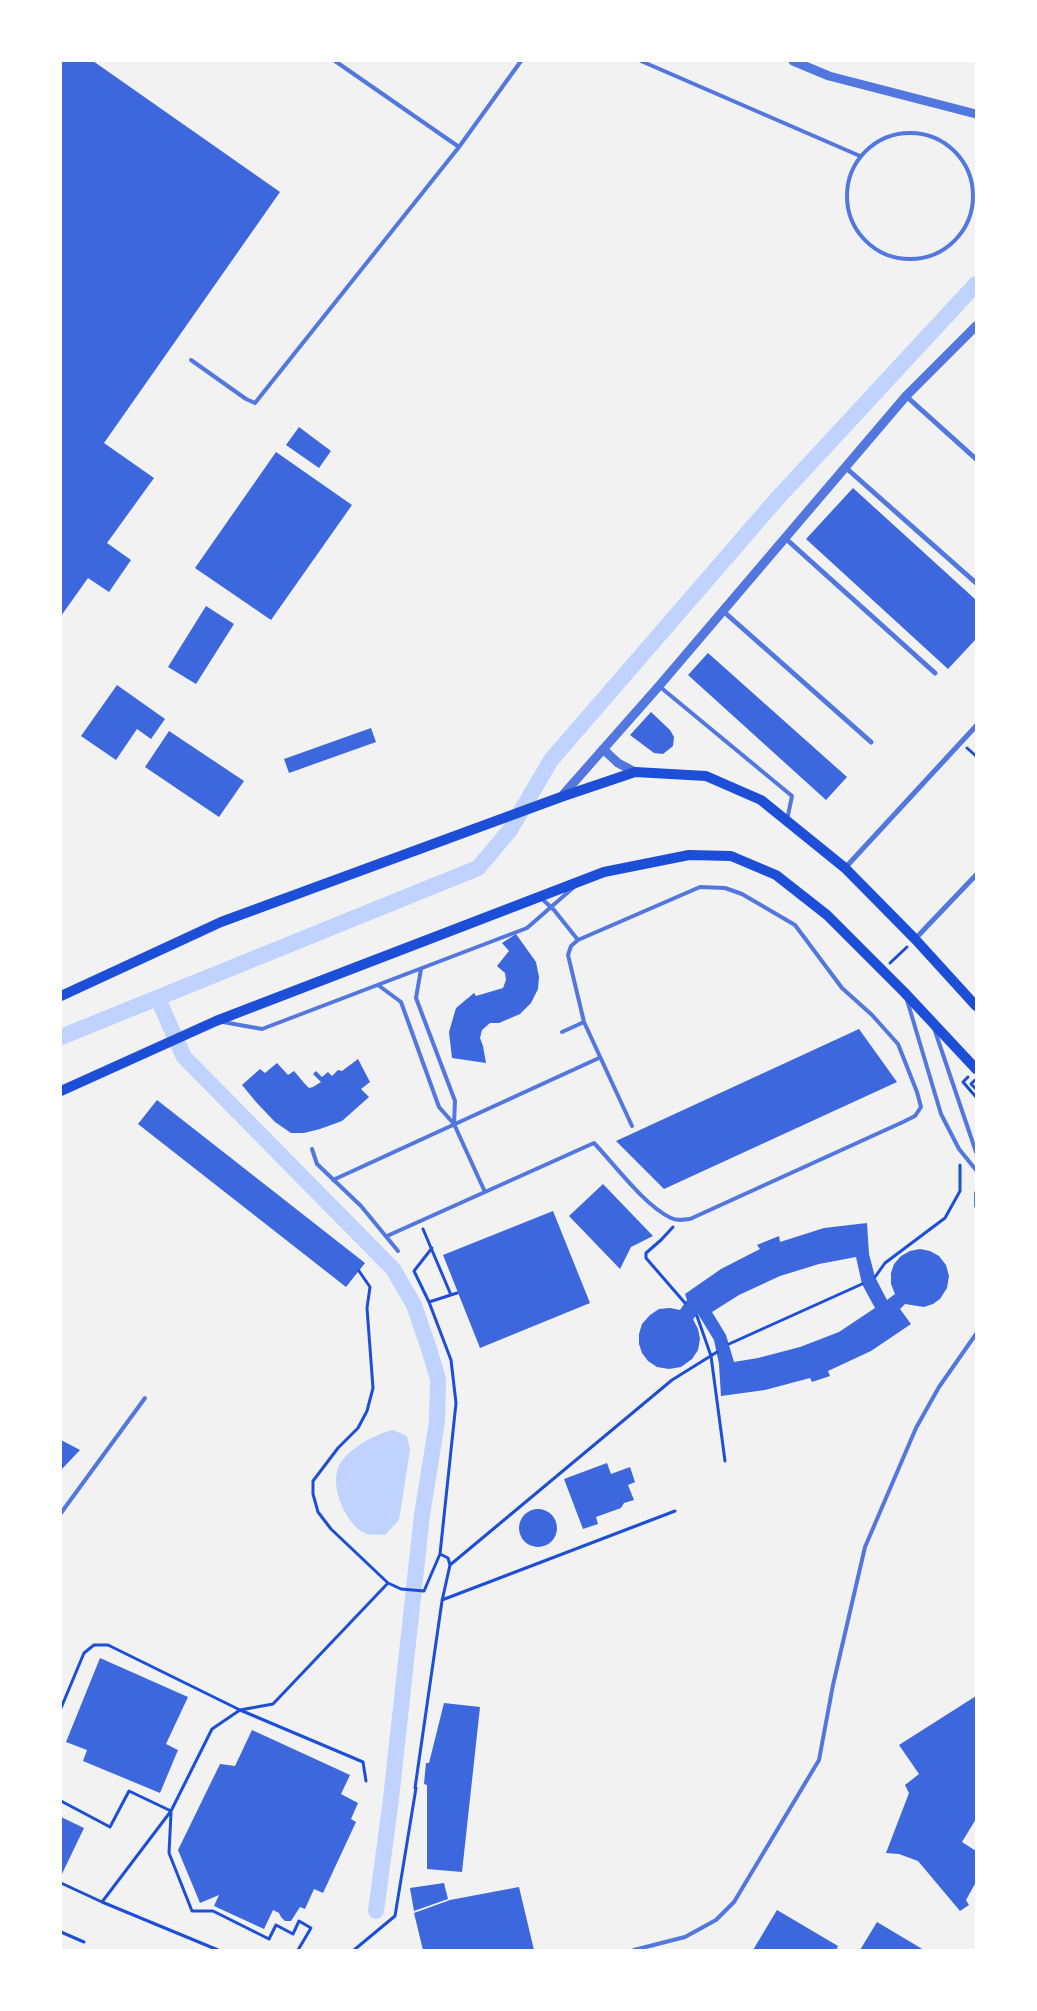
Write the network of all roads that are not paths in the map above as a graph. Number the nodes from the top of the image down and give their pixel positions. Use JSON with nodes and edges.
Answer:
{"nodes":[{"id":1,"x":335,"y":61,"type":"edge"},
{"id":2,"x":521,"y":61,"type":"edge"},
{"id":3,"x":641,"y":61,"type":"edge"},
{"id":4,"x":793,"y":61,"type":"edge"},
{"id":5,"x":976,"y":114,"type":"edge"},
{"id":6,"x":459,"y":147,"type":"junction"},
{"id":7,"x":860,"y":156,"type":"junction"},
{"id":8,"x":975,"y":328,"type":"edge"},
{"id":9,"x":190,"y":360,"type":"dead end"},
{"id":10,"x":906,"y":396,"type":"junction"},
{"id":11,"x":976,"y":459,"type":"edge"},
{"id":12,"x":845,"y":466,"type":"junction"},
{"id":13,"x":784,"y":538,"type":"junction"},
{"id":14,"x":976,"y":583,"type":"edge"},
{"id":15,"x":723,"y":611,"type":"junction"},
{"id":16,"x":935,"y":673,"type":"dead end"},
{"id":17,"x":659,"y":686,"type":"junction"},
{"id":18,"x":976,"y":726,"type":"edge"},
{"id":19,"x":871,"y":742,"type":"dead end"},
{"id":20,"x":603,"y":749,"type":"junction"},
{"id":21,"x":635,"y":772,"type":"junction"},
{"id":22,"x":561,"y":797,"type":"junction"},
{"id":23,"x":787,"y":820,"type":"junction"},
{"id":24,"x":845,"y":868,"type":"junction"},
{"id":25,"x":976,"y":875,"type":"edge"},
{"id":26,"x":579,"y":883,"type":"junction"},
{"id":27,"x":541,"y":898,"type":"junction"},
{"id":28,"x":552,"y":907,"type":"junction"},
{"id":29,"x":915,"y":939,"type":"junction"},
{"id":30,"x":578,"y":940,"type":"junction"},
{"id":31,"x":421,"y":969,"type":"junction"},
{"id":32,"x":378,"y":985,"type":"junction"},
{"id":33,"x":904,"y":992,"type":"junction"},
{"id":34,"x":61,"y":996,"type":"edge"},
{"id":35,"x":975,"y":1004,"type":"edge"},
{"id":36,"x":216,"y":1021,"type":"junction"},
{"id":37,"x":584,"y":1022,"type":"junction"},
{"id":38,"x":932,"y":1022,"type":"junction"},
{"id":39,"x":562,"y":1032,"type":"dead end"},
{"id":40,"x":599,"y":1058,"type":"junction"},
{"id":41,"x":972,"y":1073,"type":"edge"},
{"id":42,"x":61,"y":1092,"type":"edge"},
{"id":43,"x":454,"y":1124,"type":"junction"},
{"id":44,"x":632,"y":1126,"type":"dead end"},
{"id":45,"x":312,"y":1149,"type":"dead end"},
{"id":46,"x":976,"y":1152,"type":"edge"},
{"id":47,"x":976,"y":1170,"type":"edge"},
{"id":48,"x":333,"y":1180,"type":"junction"},
{"id":49,"x":485,"y":1192,"type":"junction"},
{"id":50,"x":976,"y":1193,"type":"edge"},
{"id":51,"x":976,"y":1206,"type":"edge"},
{"id":52,"x":387,"y":1236,"type":"junction"},
{"id":53,"x":398,"y":1251,"type":"dead end"},
{"id":54,"x":976,"y":1334,"type":"edge"},
{"id":55,"x":144,"y":1398,"type":"dead end"},
{"id":56,"x":61,"y":1513,"type":"edge"},
{"id":57,"x":634,"y":1950,"type":"edge"}],
"edges":[{"from":1,"to":6,"type":"lane"},
{"from":2,"to":6,"type":"lane"},
{"from":3,"to":7,"type":"lane"},
{"from":4,"to":5,"type":"street"},
{"from":6,"to":9,"type":"lane"},
{"from":7,"to":7,"type":"lane"},
{"from":8,"to":10,"type":"street"},
{"from":10,"to":11,"type":"street"},
{"from":10,"to":12,"type":"street"},
{"from":12,"to":13,"type":"street"},
{"from":12,"to":14,"type":"street"},
{"from":13,"to":15,"type":"street"},
{"from":13,"to":16,"type":"street"},
{"from":15,"to":17,"type":"street"},
{"from":15,"to":19,"type":"street"},
{"from":17,"to":20,"type":"street"},
{"from":17,"to":23,"type":"lane"},
{"from":18,"to":24,"type":"street"},
{"from":20,"to":21,"type":"street"},
{"from":20,"to":22,"type":"street"},
{"from":21,"to":22,"type":"main road"},
{"from":21,"to":23,"type":"main road"},
{"from":22,"to":34,"type":"main road"},
{"from":23,"to":24,"type":"main road"},
{"from":24,"to":29,"type":"main road"},
{"from":25,"to":29,"type":"street"},
{"from":26,"to":27,"type":"main road"},
{"from":26,"to":28,"type":"lane"},
{"from":26,"to":33,"type":"main road"},
{"from":27,"to":28,"type":"lane"},
{"from":27,"to":36,"type":"main road"},
{"from":28,"to":30,"type":"lane"},
{"from":28,"to":31,"type":"lane"},
{"from":29,"to":35,"type":"main road"},
{"from":30,"to":37,"type":"lane"},
{"from":30,"to":49,"type":"lane"},
{"from":31,"to":32,"type":"lane"},
{"from":31,"to":43,"type":"lane"},
{"from":32,"to":36,"type":"lane"},
{"from":32,"to":43,"type":"lane"},
{"from":33,"to":38,"type":"main road"},
{"from":33,"to":47,"type":"lane"},
{"from":36,"to":42,"type":"main road"},
{"from":37,"to":39,"type":"lane"},
{"from":37,"to":40,"type":"lane"},
{"from":38,"to":41,"type":"main road"},
{"from":38,"to":46,"type":"lane"},
{"from":40,"to":43,"type":"lane"},
{"from":40,"to":44,"type":"lane"},
{"from":43,"to":48,"type":"lane"},
{"from":43,"to":49,"type":"lane"},
{"from":45,"to":48,"type":"lane"},
{"from":48,"to":52,"type":"lane"},
{"from":49,"to":52,"type":"lane"},
{"from":50,"to":51,"type":"lane"},
{"from":52,"to":53,"type":"lane"},
{"from":54,"to":57,"type":"lane"},
{"from":55,"to":56,"type":"lane"}]}
